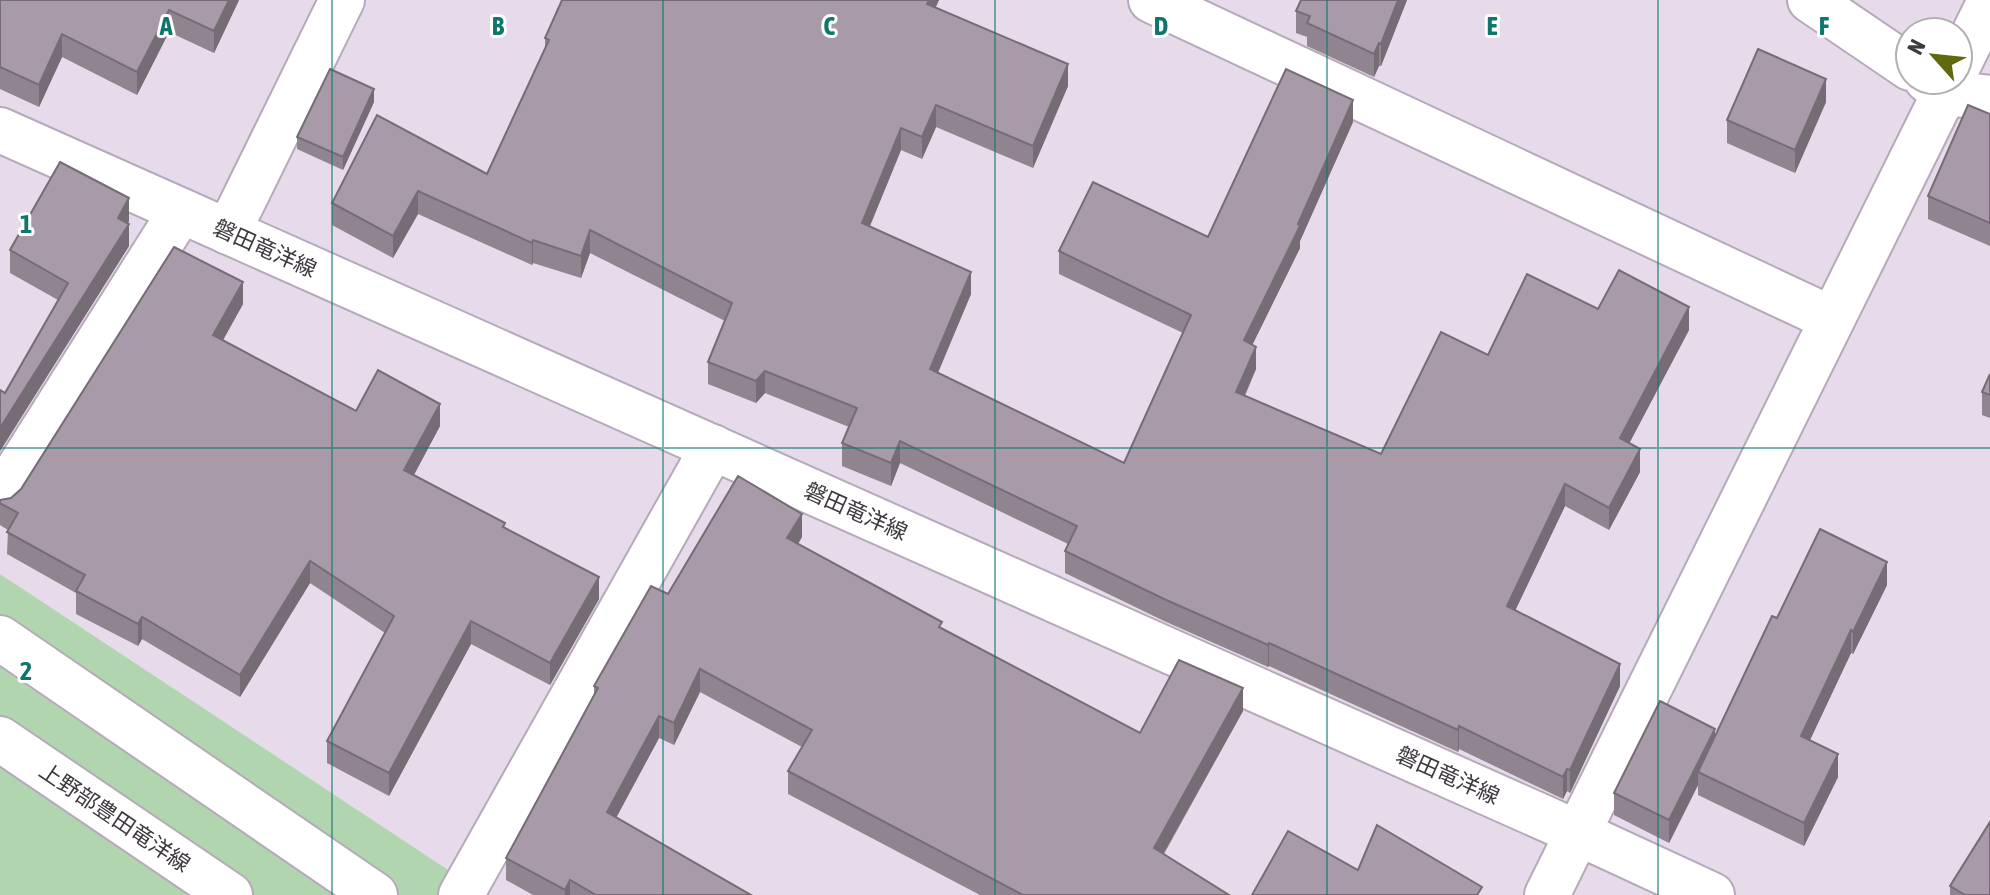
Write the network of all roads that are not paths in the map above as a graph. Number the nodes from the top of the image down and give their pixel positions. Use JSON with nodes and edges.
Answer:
{"nodes":[{"id":1,"x":342,"y":0,"type":"edge"},
{"id":2,"x":1151,"y":0,"type":"edge"},
{"id":3,"x":1810,"y":0,"type":"edge"},
{"id":4,"x":1990,"y":1,"type":"edge"},
{"id":5,"x":1974,"y":29,"type":"edge"},
{"id":6,"x":1894,"y":57,"type":"edge"},
{"id":7,"x":1937,"y":96,"type":"edge"},
{"id":8,"x":0,"y":130,"type":"edge"},
{"id":9,"x":181,"y":211,"type":"junction"},
{"id":10,"x":228,"y":232,"type":"junction"},
{"id":11,"x":1832,"y":319,"type":"junction"},
{"id":12,"x":713,"y":447,"type":"junction"},
{"id":13,"x":0,"y":498,"type":"edge"},
{"id":14,"x":0,"y":638,"type":"edge"},
{"id":15,"x":0,"y":739,"type":"edge"},
{"id":16,"x":1578,"y":833,"type":"junction"},
{"id":17,"x":230,"y":895,"type":"edge"},
{"id":18,"x":375,"y":895,"type":"edge"},
{"id":19,"x":461,"y":895,"type":"edge"},
{"id":20,"x":1547,"y":895,"type":"edge"},
{"id":21,"x":1712,"y":895,"type":"edge"}],
"edges":[{"from":1,"to":10,"type":"street"},
{"from":2,"to":11,"type":"street"},
{"from":3,"to":6,"type":"street"},
{"from":4,"to":5,"type":"street"},
{"from":7,"to":11,"type":"street"},
{"from":8,"to":9,"type":"street","name":"磐田竜洋線"},
{"from":9,"to":10,"type":"street","name":"磐田竜洋線"},
{"from":9,"to":13,"type":"street"},
{"from":10,"to":12,"type":"street","name":"磐田竜洋線"},
{"from":11,"to":16,"type":"street"},
{"from":12,"to":16,"type":"street","name":"磐田竜洋線"},
{"from":12,"to":19,"type":"street"},
{"from":14,"to":18,"type":"street"},
{"from":15,"to":17,"type":"street","name":"上野部豊田竜洋線"},
{"from":16,"to":20,"type":"street"},
{"from":16,"to":21,"type":"street","name":"磐田竜洋線"}]}
